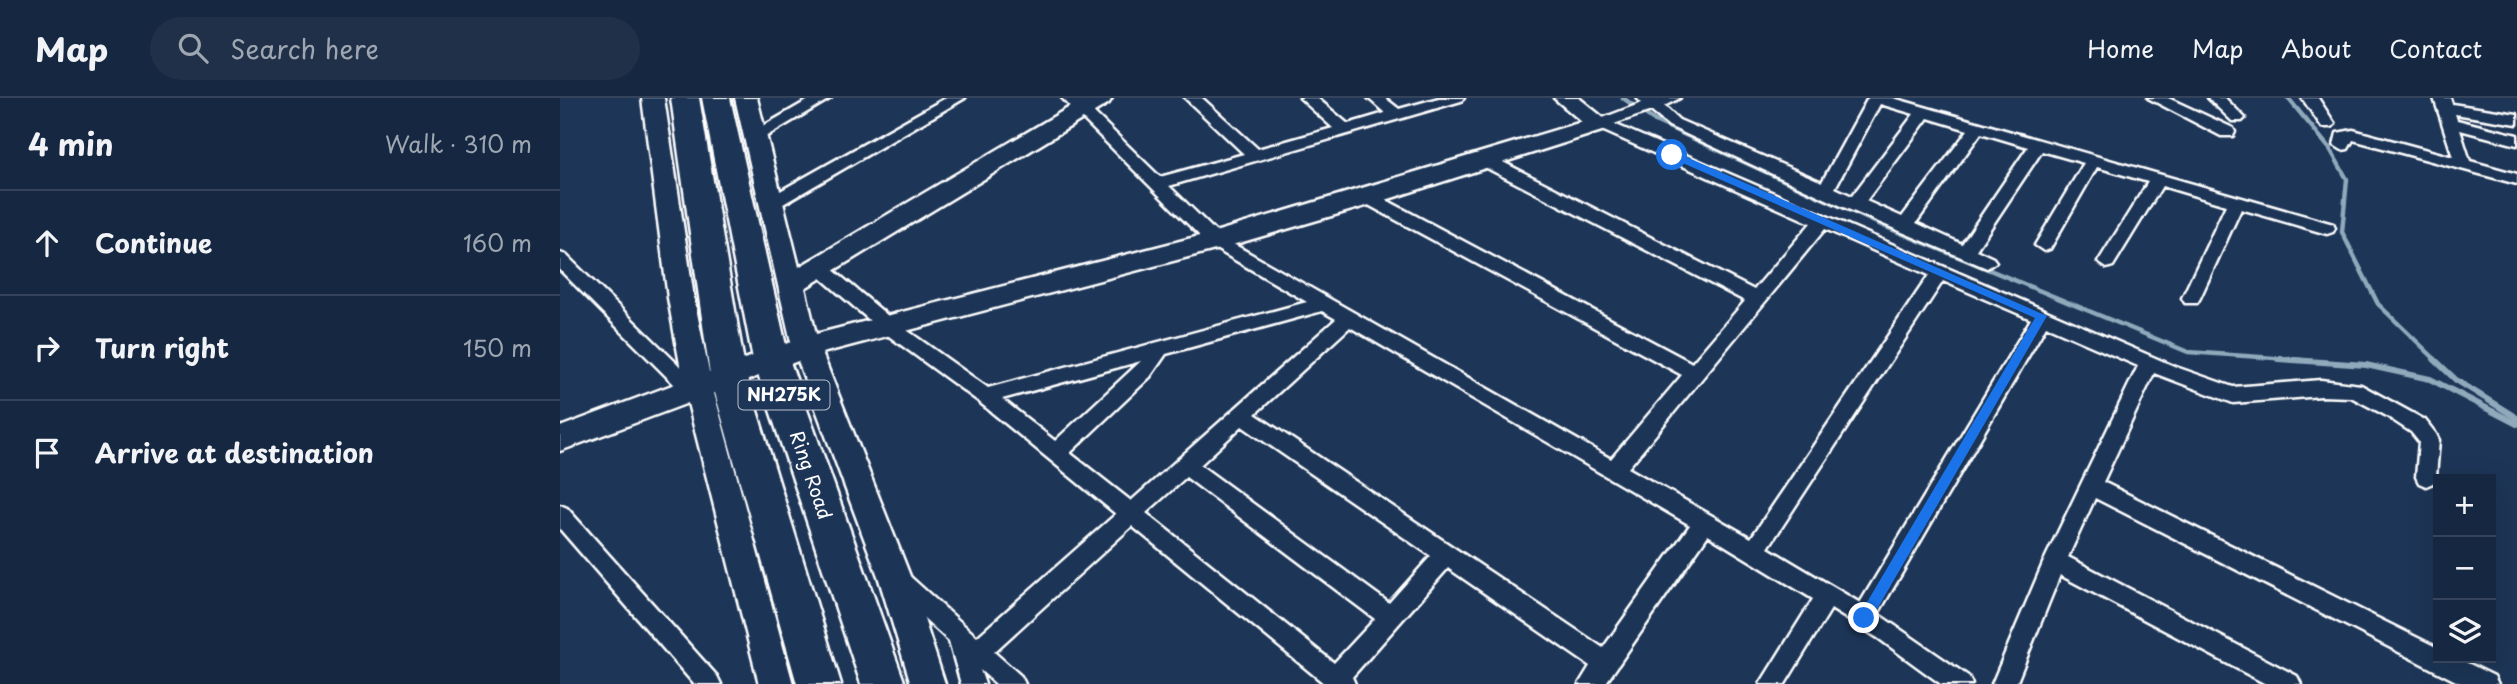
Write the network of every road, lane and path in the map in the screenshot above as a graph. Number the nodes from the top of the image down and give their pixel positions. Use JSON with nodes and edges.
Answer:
{"nodes":[{"id":1,"x":653,"y":98,"type":"edge"},
{"id":2,"x":685,"y":98,"type":"edge"},
{"id":3,"x":716,"y":98,"type":"edge"},
{"id":4,"x":746,"y":98,"type":"edge"},
{"id":5,"x":824,"y":98,"type":"edge"},
{"id":6,"x":957,"y":98,"type":"edge"},
{"id":7,"x":1193,"y":98,"type":"edge"},
{"id":8,"x":1308,"y":98,"type":"edge"},
{"id":9,"x":1376,"y":98,"type":"edge"},
{"id":10,"x":1456,"y":98,"type":"edge"},
{"id":11,"x":1565,"y":98,"type":"edge"},
{"id":12,"x":1672,"y":98,"type":"edge"},
{"id":13,"x":1876,"y":98,"type":"edge"},
{"id":14,"x":2156,"y":98,"type":"edge"},
{"id":15,"x":2216,"y":98,"type":"edge"},
{"id":16,"x":2310,"y":98,"type":"edge"},
{"id":17,"x":1084,"y":102,"type":"edge"},
{"id":18,"x":1649,"y":104,"type":"edge"},
{"id":19,"x":2446,"y":110,"type":"edge"},
{"id":20,"x":1924,"y":112,"type":"junction"},
{"id":21,"x":1395,"y":116,"type":"junction"},
{"id":22,"x":2237,"y":118,"type":"dead end"},
{"id":23,"x":2517,"y":119,"type":"edge"},
{"id":24,"x":1610,"y":121,"type":"junction"},
{"id":25,"x":2328,"y":124,"type":"dead end"},
{"id":26,"x":1978,"y":127,"type":"junction"},
{"id":27,"x":1345,"y":130,"type":"junction"},
{"id":28,"x":2227,"y":132,"type":"dead end"},
{"id":29,"x":754,"y":136,"type":"junction"},
{"id":30,"x":2517,"y":140,"type":"edge"},
{"id":31,"x":2038,"y":145,"type":"junction"},
{"id":32,"x":2342,"y":145,"type":"dead end"},
{"id":33,"x":1256,"y":156,"type":"junction"},
{"id":34,"x":1487,"y":160,"type":"junction"},
{"id":35,"x":2094,"y":161,"type":"junction"},
{"id":36,"x":2463,"y":163,"type":"junction"},
{"id":37,"x":2517,"y":179,"type":"edge"},
{"id":38,"x":2157,"y":180,"type":"junction"},
{"id":39,"x":1156,"y":184,"type":"junction"},
{"id":40,"x":1825,"y":192,"type":"junction"},
{"id":41,"x":1367,"y":197,"type":"junction"},
{"id":42,"x":2236,"y":202,"type":"junction"},
{"id":43,"x":772,"y":203,"type":"junction"},
{"id":44,"x":1854,"y":205,"type":"junction"},
{"id":45,"x":1823,"y":220,"type":"junction"},
{"id":46,"x":1905,"y":227,"type":"junction"},
{"id":47,"x":2327,"y":228,"type":"dead end"},
{"id":48,"x":1214,"y":240,"type":"junction"},
{"id":49,"x":2044,"y":245,"type":"dead end"},
{"id":50,"x":1965,"y":252,"type":"junction"},
{"id":51,"x":560,"y":258,"type":"edge"},
{"id":52,"x":1987,"y":262,"type":"dead end"},
{"id":53,"x":2107,"y":262,"type":"dead end"},
{"id":54,"x":819,"y":267,"type":"junction"},
{"id":55,"x":1940,"y":272,"type":"junction"},
{"id":56,"x":789,"y":285,"type":"junction"},
{"id":57,"x":2191,"y":298,"type":"dead end"},
{"id":58,"x":1757,"y":299,"type":"junction"},
{"id":59,"x":1324,"y":304,"type":"junction"},
{"id":60,"x":2042,"y":316,"type":"junction"},
{"id":61,"x":1349,"y":318,"type":"junction"},
{"id":62,"x":888,"y":326,"type":"junction"},
{"id":63,"x":806,"y":347,"type":"junction"},
{"id":64,"x":1159,"y":350,"type":"junction"},
{"id":65,"x":771,"y":359,"type":"junction"},
{"id":66,"x":2149,"y":363,"type":"junction"},
{"id":67,"x":1695,"y":373,"type":"junction"},
{"id":68,"x":706,"y":383,"type":"junction"},
{"id":69,"x":985,"y":396,"type":"junction"},
{"id":70,"x":1241,"y":415,"type":"junction"},
{"id":71,"x":560,"y":439,"type":"edge"},
{"id":72,"x":1056,"y":453,"type":"junction"},
{"id":73,"x":1185,"y":465,"type":"junction"},
{"id":74,"x":1614,"y":470,"type":"junction"},
{"id":75,"x":2426,"y":477,"type":"dead end"},
{"id":76,"x":2091,"y":486,"type":"junction"},
{"id":77,"x":1131,"y":513,"type":"junction"},
{"id":78,"x":560,"y":514,"type":"edge"},
{"id":79,"x":1704,"y":523,"type":"junction"},
{"id":80,"x":1754,"y":551,"type":"junction"},
{"id":81,"x":1446,"y":555,"type":"junction"},
{"id":82,"x":2055,"y":561,"type":"junction"},
{"id":83,"x":894,"y":576,"type":"junction"},
{"id":84,"x":1827,"y":596,"type":"junction"},
{"id":85,"x":1390,"y":617,"type":"junction"},
{"id":86,"x":1864,"y":618,"type":"junction"},
{"id":87,"x":959,"y":635,"type":"junction"},
{"id":88,"x":977,"y":652,"type":"junction"},
{"id":89,"x":1606,"y":663,"type":"junction"},
{"id":90,"x":1339,"y":681,"type":"edge"},
{"id":91,"x":709,"y":684,"type":"edge"},
{"id":92,"x":776,"y":684,"type":"edge"},
{"id":93,"x":820,"y":684,"type":"edge"},
{"id":94,"x":883,"y":684,"type":"edge"},
{"id":95,"x":928,"y":684,"type":"edge"},
{"id":96,"x":973,"y":684,"type":"edge"},
{"id":97,"x":1013,"y":684,"type":"edge"},
{"id":98,"x":1591,"y":684,"type":"edge"},
{"id":99,"x":1772,"y":684,"type":"edge"},
{"id":100,"x":1960,"y":684,"type":"edge"},
{"id":101,"x":2004,"y":684,"type":"edge"},
{"id":102,"x":2289,"y":684,"type":"edge"},
{"id":103,"x":2486,"y":684,"type":"edge"}],
"edges":[{"from":1,"to":68,"type":"street"},
{"from":2,"to":68,"type":"highway","number":"NH275K"},
{"from":3,"to":65,"type":"highway","name":"Ring Road","number":"NH275K"},
{"from":4,"to":29,"type":"street"},
{"from":5,"to":29,"type":"street"},
{"from":6,"to":43,"type":"street"},
{"from":7,"to":33,"type":"street"},
{"from":8,"to":27,"type":"street"},
{"from":9,"to":21,"type":"street"},
{"from":10,"to":21,"type":"street"},
{"from":11,"to":24,"type":"street"},
{"from":12,"to":18,"type":"street"},
{"from":13,"to":20,"type":"street"},
{"from":13,"to":40,"type":"street"},
{"from":14,"to":28,"type":"street"},
{"from":15,"to":22,"type":"street"},
{"from":16,"to":25,"type":"street"},
{"from":17,"to":39,"type":"street"},
{"from":17,"to":54,"type":"street"},
{"from":18,"to":24,"type":"street"},
{"from":18,"to":40,"type":"street"},
{"from":19,"to":23,"type":"street"},
{"from":19,"to":30,"type":"street"},
{"from":19,"to":36,"type":"street"},
{"from":20,"to":26,"type":"street"},
{"from":20,"to":44,"type":"street"},
{"from":21,"to":27,"type":"street"},
{"from":24,"to":34,"type":"street"},
{"from":24,"to":45,"type":"street"},
{"from":26,"to":31,"type":"street"},
{"from":26,"to":46,"type":"street"},
{"from":27,"to":33,"type":"street"},
{"from":29,"to":43,"type":"street"},
{"from":31,"to":35,"type":"street"},
{"from":31,"to":50,"type":"street"},
{"from":32,"to":36,"type":"street"},
{"from":33,"to":39,"type":"street"},
{"from":34,"to":41,"type":"street"},
{"from":34,"to":58,"type":"street"},
{"from":35,"to":38,"type":"street"},
{"from":35,"to":49,"type":"street"},
{"from":36,"to":37,"type":"street"},
{"from":38,"to":42,"type":"street"},
{"from":38,"to":53,"type":"street"},
{"from":39,"to":48,"type":"street"},
{"from":40,"to":44,"type":"street"},
{"from":41,"to":48,"type":"street"},
{"from":41,"to":67,"type":"street"},
{"from":42,"to":47,"type":"street"},
{"from":42,"to":57,"type":"street"},
{"from":43,"to":56,"type":"street"},
{"from":44,"to":46,"type":"street"},
{"from":45,"to":55,"type":"street"},
{"from":45,"to":58,"type":"street"},
{"from":46,"to":50,"type":"street"},
{"from":48,"to":59,"type":"street"},
{"from":48,"to":62,"type":"street"},
{"from":50,"to":52,"type":"street"},
{"from":51,"to":68,"type":"street"},
{"from":54,"to":56,"type":"street"},
{"from":54,"to":62,"type":"street"},
{"from":55,"to":60,"type":"street"},
{"from":55,"to":80,"type":"street"},
{"from":56,"to":63,"type":"street"},
{"from":58,"to":67,"type":"street"},
{"from":59,"to":61,"type":"street"},
{"from":59,"to":64,"type":"street"},
{"from":60,"to":66,"type":"street"},
{"from":60,"to":86,"type":"street"},
{"from":61,"to":70,"type":"street"},
{"from":61,"to":74,"type":"street"},
{"from":62,"to":63,"type":"street"},
{"from":62,"to":69,"type":"street"},
{"from":63,"to":65,"type":"street"},
{"from":63,"to":83,"type":"street"},
{"from":64,"to":69,"type":"street"},
{"from":64,"to":72,"type":"street"},
{"from":65,"to":68,"type":"street"},
{"from":65,"to":94,"type":"highway","name":"Ring Road","number":"NH275K"},
{"from":66,"to":75,"type":"street"},
{"from":66,"to":76,"type":"street"},
{"from":67,"to":74,"type":"street"},
{"from":68,"to":71,"type":"street"},
{"from":68,"to":92,"type":"street"},
{"from":68,"to":93,"type":"highway","number":"NH275K"},
{"from":69,"to":72,"type":"street"},
{"from":70,"to":73,"type":"street"},
{"from":70,"to":81,"type":"street"},
{"from":72,"to":77,"type":"street"},
{"from":73,"to":77,"type":"street"},
{"from":73,"to":85,"type":"street"},
{"from":74,"to":79,"type":"street"},
{"from":76,"to":82,"type":"street"},
{"from":76,"to":103,"type":"street"},
{"from":77,"to":88,"type":"street"},
{"from":77,"to":90,"type":"street"},
{"from":78,"to":91,"type":"street"},
{"from":79,"to":80,"type":"street"},
{"from":79,"to":89,"type":"street"},
{"from":80,"to":84,"type":"street"},
{"from":81,"to":85,"type":"street"},
{"from":81,"to":89,"type":"street"},
{"from":82,"to":101,"type":"street"},
{"from":82,"to":102,"type":"street"},
{"from":83,"to":87,"type":"street"},
{"from":83,"to":95,"type":"street"},
{"from":84,"to":86,"type":"street"},
{"from":84,"to":99,"type":"street"},
{"from":85,"to":90,"type":"street"},
{"from":86,"to":100,"type":"street"},
{"from":87,"to":88,"type":"street"},
{"from":87,"to":96,"type":"street"},
{"from":88,"to":97,"type":"street"},
{"from":89,"to":98,"type":"street"}]}
